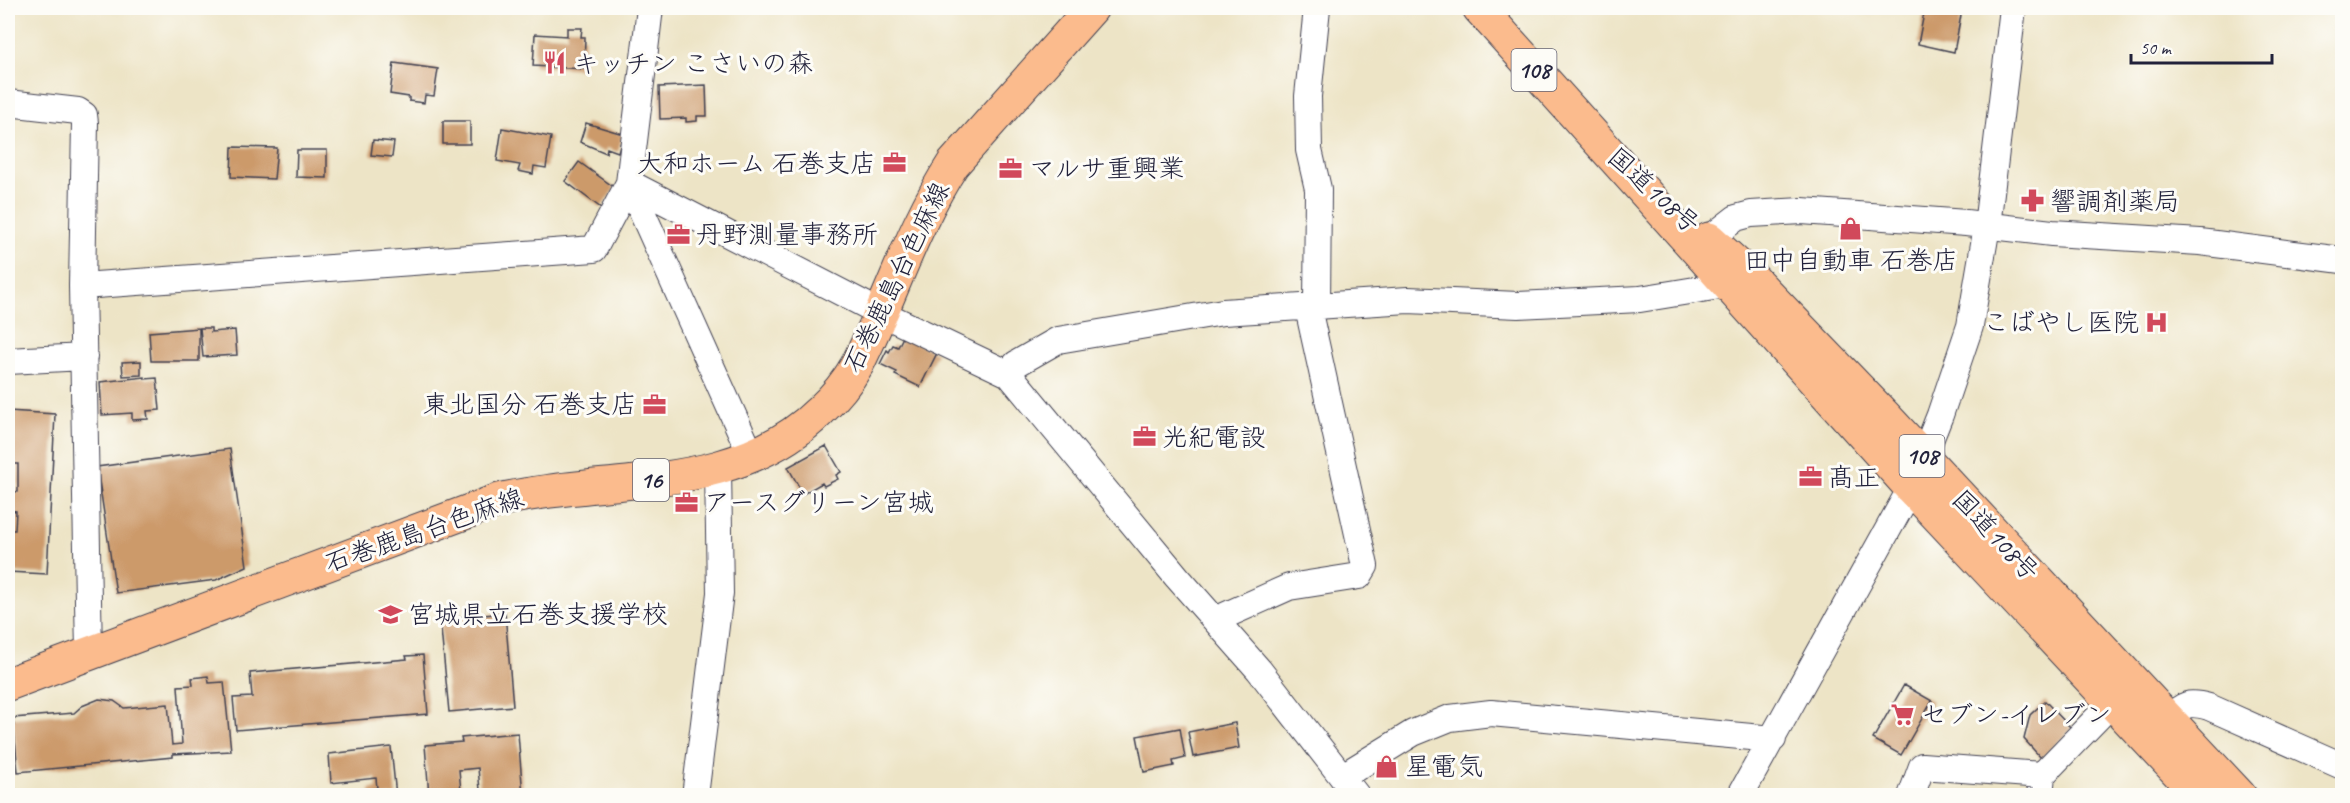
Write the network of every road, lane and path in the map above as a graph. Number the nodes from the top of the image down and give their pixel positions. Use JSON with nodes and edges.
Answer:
{"nodes":[{"id":1,"x":650,"y":8,"type":"edge"},
{"id":2,"x":1092,"y":8,"type":"edge"},
{"id":3,"x":1317,"y":8,"type":"edge"},
{"id":4,"x":1479,"y":8,"type":"edge"},
{"id":5,"x":2013,"y":8,"type":"edge"},
{"id":6,"x":8,"y":103,"type":"edge"},
{"id":7,"x":1589,"y":132,"type":"junction"},
{"id":8,"x":629,"y":183,"type":"junction"},
{"id":9,"x":1987,"y":226,"type":"junction"},
{"id":10,"x":1709,"y":239,"type":"junction"},
{"id":11,"x":2343,"y":260,"type":"edge"},
{"id":12,"x":1726,"y":285,"type":"junction"},
{"id":13,"x":82,"y":286,"type":"junction"},
{"id":14,"x":1312,"y":308,"type":"junction"},
{"id":15,"x":881,"y":313,"type":"junction"},
{"id":16,"x":84,"y":357,"type":"junction"},
{"id":17,"x":8,"y":361,"type":"edge"},
{"id":18,"x":1009,"y":374,"type":"junction"},
{"id":19,"x":752,"y":457,"type":"junction"},
{"id":20,"x":1924,"y":458,"type":"junction"},
{"id":21,"x":718,"y":468,"type":"junction"},
{"id":22,"x":1911,"y":488,"type":"junction"},
{"id":23,"x":1215,"y":620,"type":"junction"},
{"id":24,"x":89,"y":652,"type":"junction"},
{"id":25,"x":8,"y":684,"type":"edge"},
{"id":26,"x":2113,"y":702,"type":"junction"},
{"id":27,"x":2168,"y":719,"type":"junction"},
{"id":28,"x":1773,"y":739,"type":"junction"},
{"id":29,"x":2343,"y":766,"type":"edge"},
{"id":30,"x":2041,"y":785,"type":"edge"},
{"id":31,"x":1350,"y":786,"type":"edge"},
{"id":32,"x":695,"y":795,"type":"edge"},
{"id":33,"x":1740,"y":795,"type":"edge"},
{"id":34,"x":1911,"y":795,"type":"edge"},
{"id":35,"x":2200,"y":795,"type":"edge"},
{"id":36,"x":2240,"y":795,"type":"edge"}],
"edges":[{"from":1,"to":8,"type":"street"},
{"from":2,"to":15,"type":"main road","name":"石巻鹿島台色麻線","number":"16"},
{"from":3,"to":14,"type":"street"},
{"from":4,"to":7,"type":"main road","name":"国道108号","number":"108"},
{"from":5,"to":9,"type":"street"},
{"from":6,"to":13,"type":"street"},
{"from":7,"to":10,"type":"main road","name":"国道108号","number":"108"},
{"from":7,"to":12,"type":"main road","name":"国道108号","number":"108"},
{"from":8,"to":13,"type":"street"},
{"from":8,"to":15,"type":"street"},
{"from":8,"to":19,"type":"street"},
{"from":9,"to":10,"type":"street"},
{"from":9,"to":11,"type":"street"},
{"from":9,"to":20,"type":"street"},
{"from":10,"to":20,"type":"main road","name":"国道108号","number":"108"},
{"from":12,"to":14,"type":"street"},
{"from":12,"to":22,"type":"main road","name":"国道108号","number":"108"},
{"from":13,"to":16,"type":"street"},
{"from":14,"to":18,"type":"street"},
{"from":14,"to":23,"type":"street"},
{"from":15,"to":18,"type":"street"},
{"from":15,"to":19,"type":"main road","name":"石巻鹿島台色麻線","number":"16"},
{"from":16,"to":17,"type":"street"},
{"from":16,"to":24,"type":"street"},
{"from":18,"to":23,"type":"street"},
{"from":19,"to":21,"type":"main road","name":"石巻鹿島台色麻線","number":"16"},
{"from":20,"to":22,"type":"street"},
{"from":20,"to":27,"type":"main road","name":"国道108号","number":"108"},
{"from":21,"to":24,"type":"main road","name":"石巻鹿島台色麻線","number":"16"},
{"from":21,"to":32,"type":"street"},
{"from":22,"to":26,"type":"main road","name":"国道108号","number":"108"},
{"from":22,"to":28,"type":"street"},
{"from":23,"to":31,"type":"street"},
{"from":24,"to":25,"type":"main road","name":"石巻鹿島台色麻線","number":"16"},
{"from":26,"to":30,"type":"street"},
{"from":26,"to":35,"type":"main road","name":"国道108号","number":"108"},
{"from":27,"to":29,"type":"street"},
{"from":27,"to":36,"type":"main road","name":"国道108号","number":"108"},
{"from":28,"to":31,"type":"street"},
{"from":28,"to":33,"type":"street"},
{"from":30,"to":34,"type":"street"}]}
